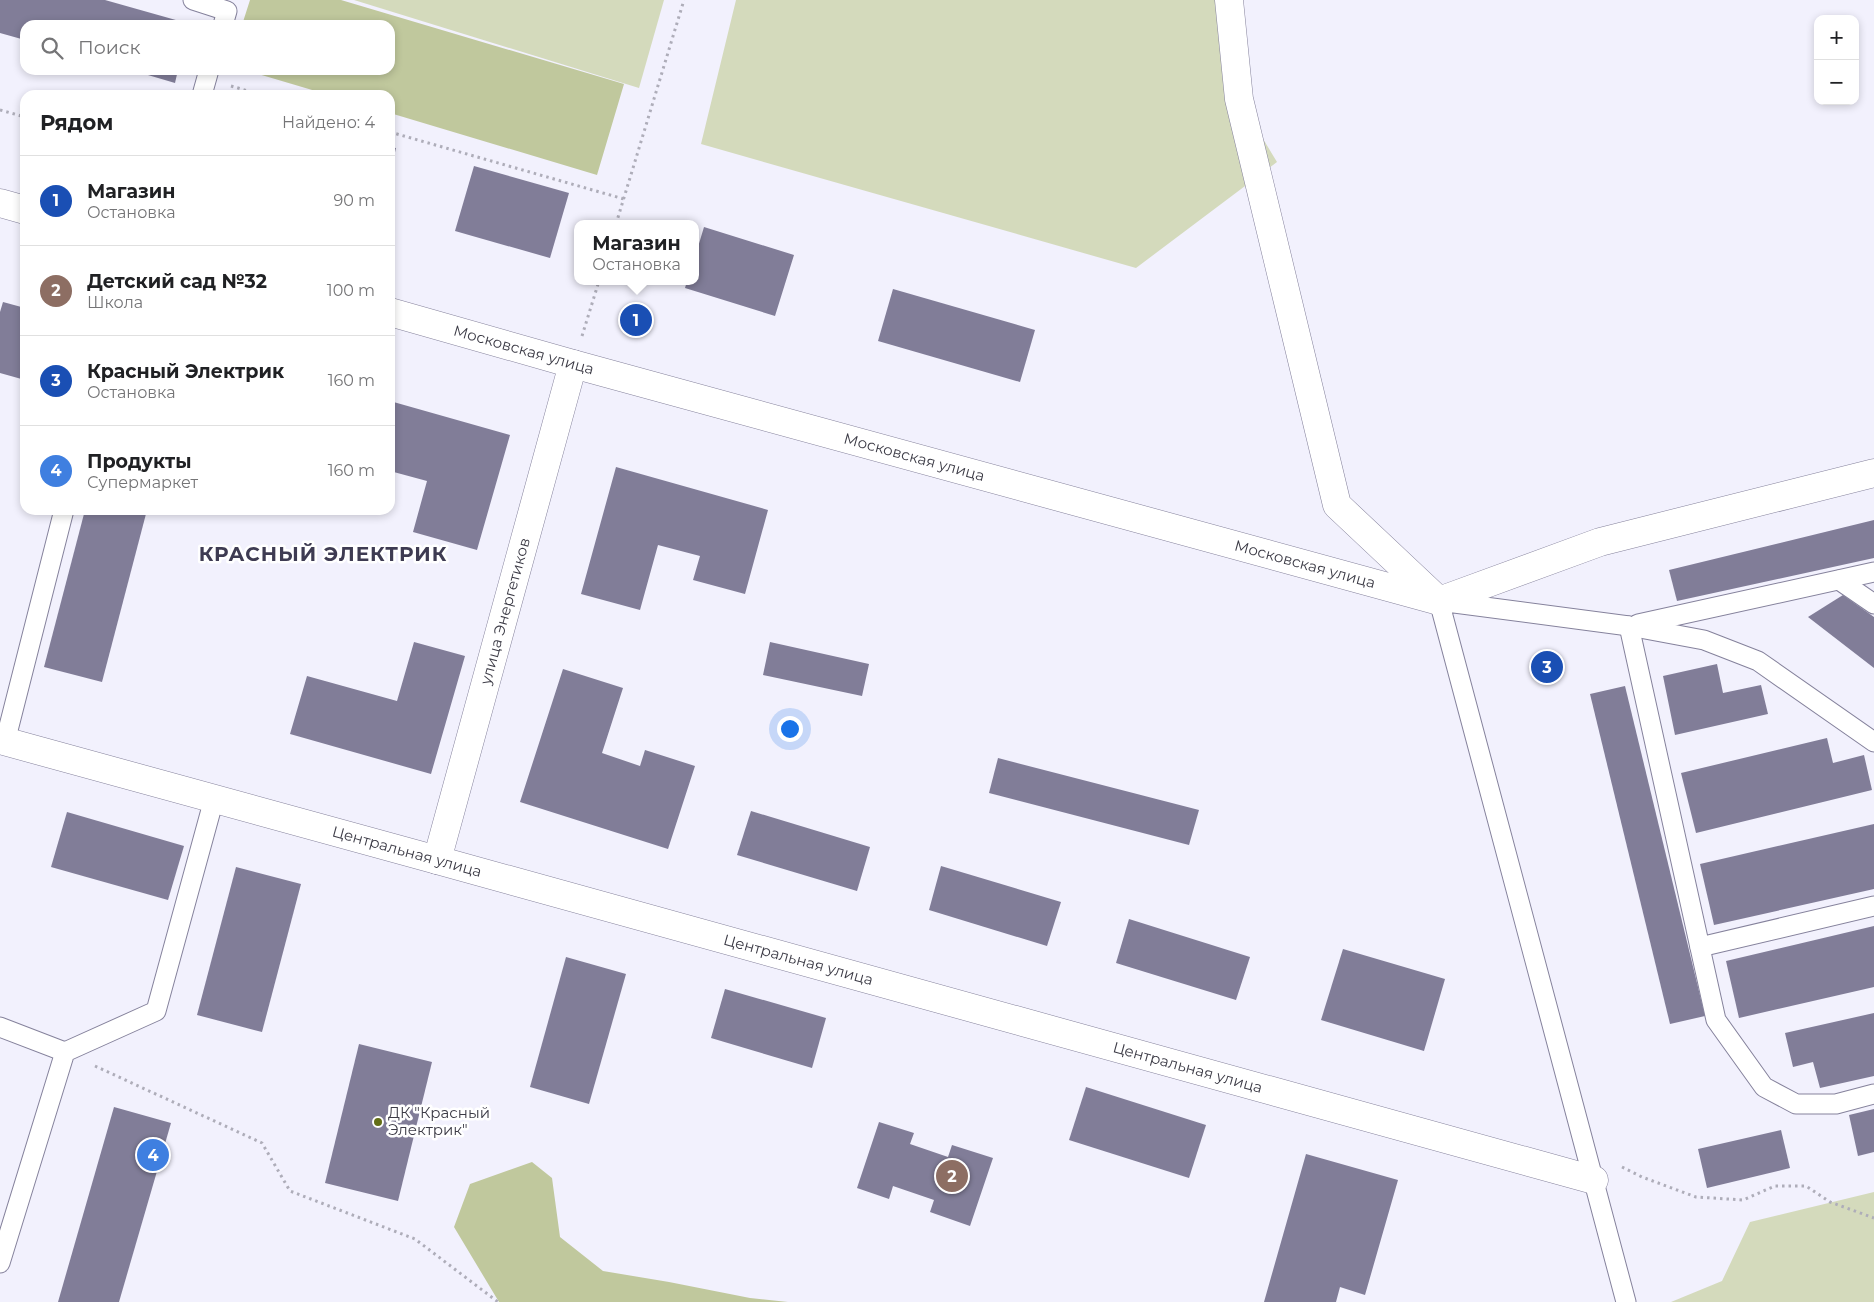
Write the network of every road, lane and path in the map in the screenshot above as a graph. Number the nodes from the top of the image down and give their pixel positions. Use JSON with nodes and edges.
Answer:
{"nodes":[{"id":1,"x":193,"y":0,"type":"edge"},
{"id":2,"x":684,"y":0,"type":"edge"},
{"id":3,"x":1229,"y":0,"type":"edge"},
{"id":4,"x":223,"y":20,"type":"edge"},
{"id":5,"x":206,"y":81,"type":"edge"},
{"id":6,"x":242,"y":90,"type":"edge"},
{"id":7,"x":0,"y":110,"type":"edge"},
{"id":8,"x":20,"y":116,"type":"edge"},
{"id":9,"x":395,"y":133,"type":"edge"},
{"id":10,"x":624,"y":198,"type":"junction"},
{"id":11,"x":0,"y":204,"type":"edge"},
{"id":12,"x":20,"y":209,"type":"edge"},
{"id":13,"x":617,"y":220,"type":"edge"},
{"id":14,"x":598,"y":285,"type":"edge"},
{"id":15,"x":395,"y":313,"type":"edge"},
{"id":16,"x":574,"y":364,"type":"junction"},
{"id":17,"x":1874,"y":473,"type":"edge"},
{"id":18,"x":63,"y":515,"type":"edge"},
{"id":19,"x":1874,"y":572,"type":"edge"},
{"id":20,"x":1839,"y":580,"type":"junction"},
{"id":21,"x":1439,"y":601,"type":"junction"},
{"id":22,"x":1874,"y":604,"type":"edge"},
{"id":23,"x":1629,"y":626,"type":"junction"},
{"id":24,"x":3,"y":741,"type":"edge"},
{"id":25,"x":1874,"y":742,"type":"edge"},
{"id":26,"x":214,"y":800,"type":"junction"},
{"id":27,"x":438,"y":860,"type":"junction"},
{"id":28,"x":1874,"y":906,"type":"edge"},
{"id":29,"x":1700,"y":947,"type":"junction"},
{"id":30,"x":0,"y":1026,"type":"edge"},
{"id":31,"x":64,"y":1052,"type":"junction"},
{"id":32,"x":1874,"y":1094,"type":"edge"},
{"id":33,"x":1591,"y":1168,"type":"junction"},
{"id":34,"x":1874,"y":1218,"type":"edge"},
{"id":35,"x":0,"y":1263,"type":"edge"},
{"id":36,"x":498,"y":1302,"type":"edge"},
{"id":37,"x":1626,"y":1302,"type":"edge"}],
"edges":[{"from":1,"to":4,"type":"lane"},
{"from":2,"to":10,"type":"path"},
{"from":3,"to":21,"type":"street"},
{"from":5,"to":6,"type":"path"},
{"from":7,"to":8,"type":"path"},
{"from":9,"to":10,"type":"path"},
{"from":10,"to":13,"type":"path"},
{"from":11,"to":12,"type":"street"},
{"from":14,"to":16,"type":"path"},
{"from":15,"to":16,"type":"street","name":"Московская улица"},
{"from":16,"to":21,"type":"street","name":"Московская улица"},
{"from":16,"to":27,"type":"street","name":"улица Энергетиков"},
{"from":17,"to":21,"type":"street"},
{"from":18,"to":24,"type":"lane"},
{"from":19,"to":20,"type":"lane"},
{"from":20,"to":22,"type":"lane"},
{"from":20,"to":23,"type":"lane"},
{"from":21,"to":23,"type":"lane"},
{"from":21,"to":33,"type":"lane"},
{"from":23,"to":25,"type":"lane"},
{"from":23,"to":29,"type":"lane"},
{"from":24,"to":26,"type":"street","name":"Центральная улица"},
{"from":26,"to":27,"type":"street","name":"Центральная улица"},
{"from":26,"to":31,"type":"lane"},
{"from":27,"to":33,"type":"street","name":"Центральная улица"},
{"from":28,"to":29,"type":"lane"},
{"from":29,"to":32,"type":"lane"},
{"from":30,"to":31,"type":"lane"},
{"from":31,"to":35,"type":"lane"},
{"from":31,"to":36,"type":"path"},
{"from":33,"to":34,"type":"path"},
{"from":33,"to":37,"type":"lane"}]}
